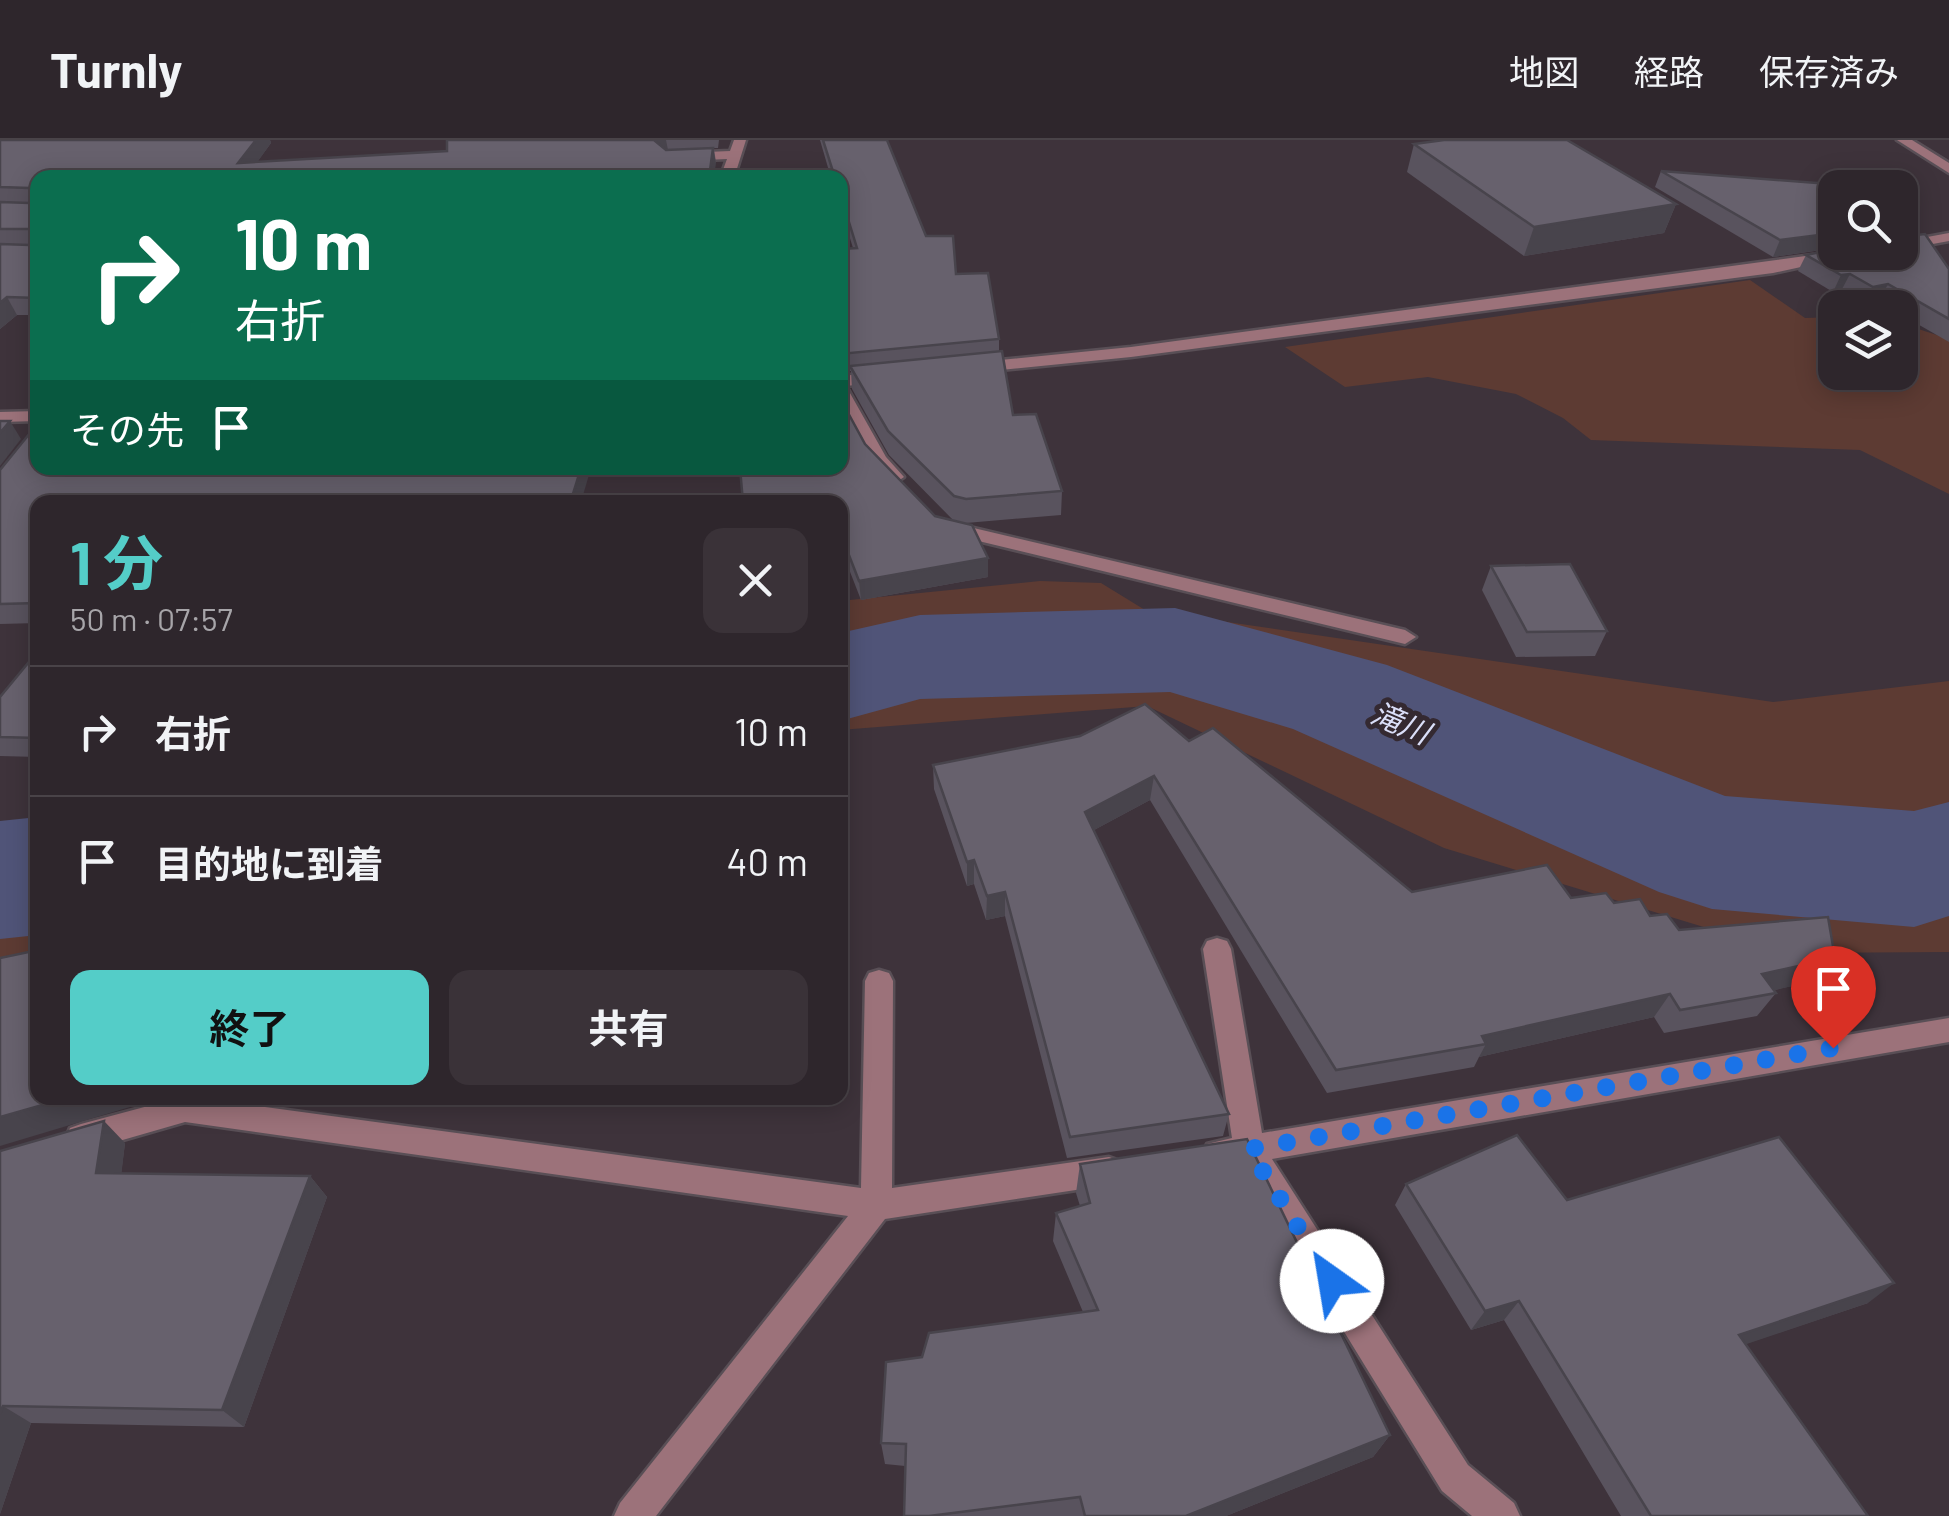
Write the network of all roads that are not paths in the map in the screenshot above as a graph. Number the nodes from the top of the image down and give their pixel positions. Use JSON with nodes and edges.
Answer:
{"nodes":[{"id":1,"x":1903,"y":140,"type":"edge"},
{"id":2,"x":739,"y":147,"type":"edge"},
{"id":3,"x":668,"y":158,"type":"edge"},
{"id":4,"x":1949,"y":169,"type":"edge"},
{"id":5,"x":1949,"y":237,"type":"edge"},
{"id":6,"x":1918,"y":243,"type":"edge"},
{"id":7,"x":1818,"y":260,"type":"edge"},
{"id":8,"x":956,"y":370,"type":"edge"},
{"id":9,"x":898,"y":376,"type":"edge"},
{"id":10,"x":848,"y":384,"type":"edge"},
{"id":11,"x":848,"y":401,"type":"edge"},
{"id":12,"x":30,"y":416,"type":"edge"},
{"id":13,"x":0,"y":417,"type":"edge"},
{"id":14,"x":904,"y":487,"type":"edge"},
{"id":15,"x":931,"y":514,"type":"edge"},
{"id":16,"x":1406,"y":636,"type":"dead end"},
{"id":17,"x":1218,"y":950,"type":"dead end"},
{"id":18,"x":880,"y":980,"type":"dead end"},
{"id":19,"x":1949,"y":1030,"type":"edge"},
{"id":20,"x":56,"y":1146,"type":"edge"},
{"id":21,"x":1249,"y":1149,"type":"junction"},
{"id":22,"x":1192,"y":1158,"type":"edge"},
{"id":23,"x":1135,"y":1167,"type":"edge"},
{"id":24,"x":876,"y":1205,"type":"junction"},
{"id":25,"x":634,"y":1516,"type":"edge"},
{"id":26,"x":1502,"y":1516,"type":"edge"}],
"edges":[{"from":1,"to":4,"type":"street"},
{"from":2,"to":3,"type":"street"},
{"from":5,"to":6,"type":"street"},
{"from":7,"to":8,"type":"street"},
{"from":9,"to":10,"type":"street"},
{"from":11,"to":14,"type":"street"},
{"from":12,"to":13,"type":"street"},
{"from":15,"to":16,"type":"street"},
{"from":17,"to":21,"type":"street"},
{"from":18,"to":24,"type":"street"},
{"from":19,"to":21,"type":"street"},
{"from":20,"to":24,"type":"street"},
{"from":21,"to":22,"type":"street"},
{"from":21,"to":26,"type":"street"},
{"from":23,"to":24,"type":"street"},
{"from":24,"to":25,"type":"street"}]}
